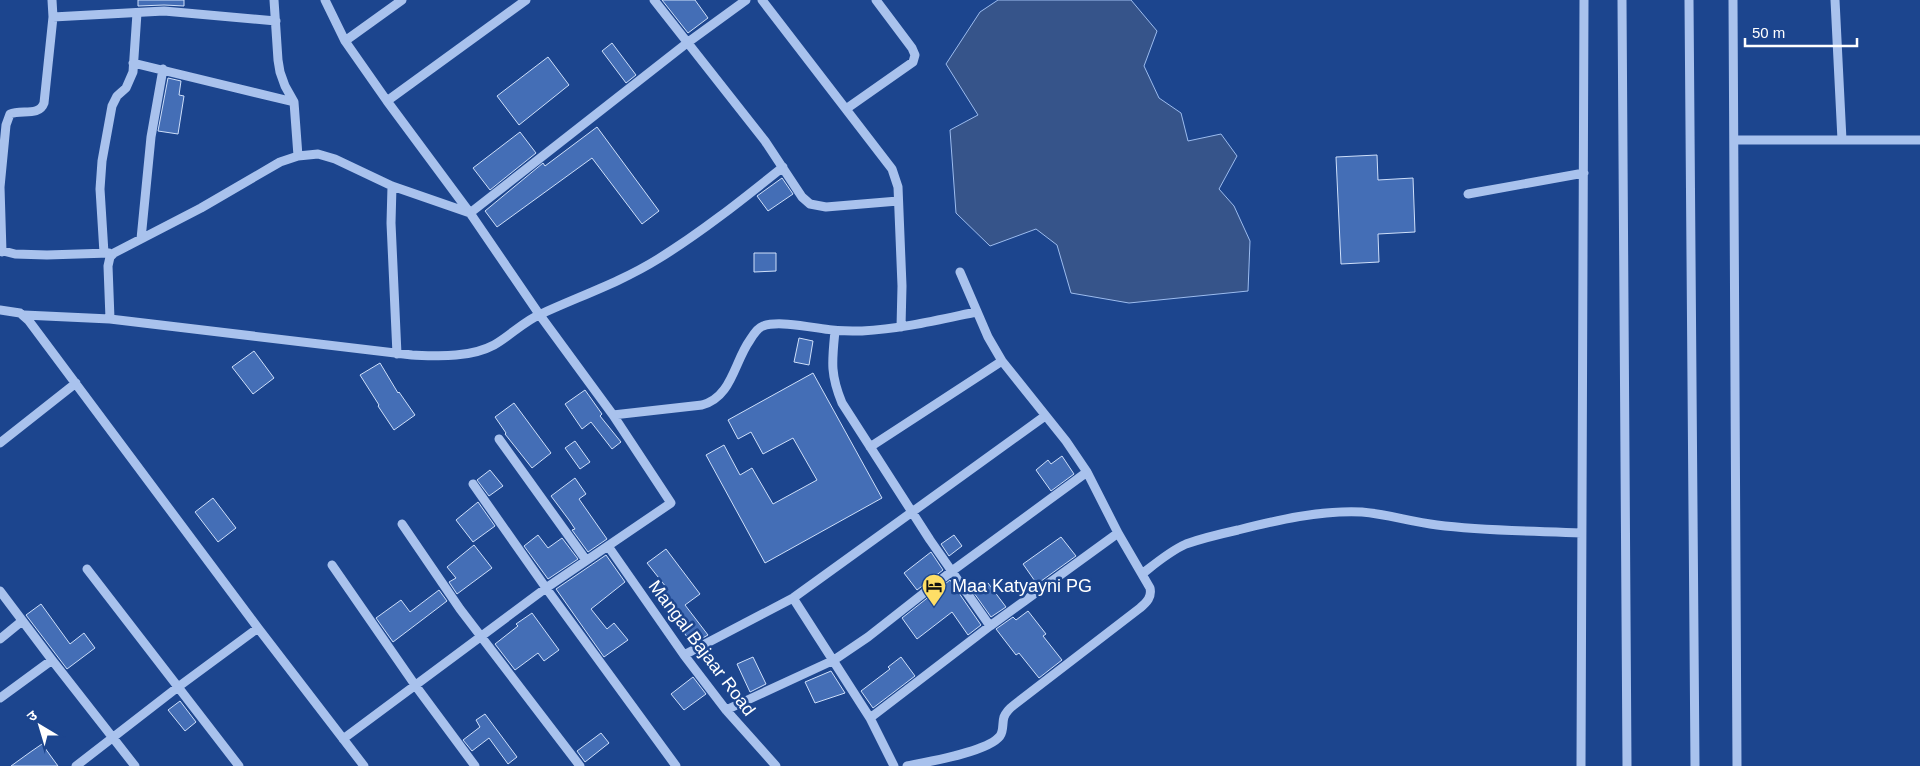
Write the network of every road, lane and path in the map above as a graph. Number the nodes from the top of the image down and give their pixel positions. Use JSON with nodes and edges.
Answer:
{"nodes":[{"id":1,"x":52,"y":0,"type":"edge"},
{"id":2,"x":274,"y":0,"type":"edge"},
{"id":3,"x":326,"y":0,"type":"edge"},
{"id":4,"x":402,"y":0,"type":"edge"},
{"id":5,"x":526,"y":0,"type":"edge"},
{"id":6,"x":654,"y":0,"type":"edge"},
{"id":7,"x":746,"y":0,"type":"edge"},
{"id":8,"x":762,"y":0,"type":"edge"},
{"id":9,"x":876,"y":0,"type":"edge"},
{"id":10,"x":1584,"y":0,"type":"edge"},
{"id":11,"x":1622,"y":0,"type":"edge"},
{"id":12,"x":1689,"y":0,"type":"edge"},
{"id":13,"x":1733,"y":0,"type":"edge"},
{"id":14,"x":1835,"y":0,"type":"edge"},
{"id":15,"x":137,"y":13,"type":"junction"},
{"id":16,"x":53,"y":17,"type":"junction"},
{"id":17,"x":276,"y":21,"type":"junction"},
{"id":18,"x":345,"y":41,"type":"junction"},
{"id":19,"x":687,"y":43,"type":"junction"},
{"id":20,"x":133,"y":63,"type":"junction"},
{"id":21,"x":163,"y":69,"type":"junction"},
{"id":22,"x":387,"y":101,"type":"junction"},
{"id":23,"x":294,"y":102,"type":"junction"},
{"id":24,"x":846,"y":109,"type":"junction"},
{"id":25,"x":1734,"y":140,"type":"junction"},
{"id":26,"x":1842,"y":140,"type":"junction"},
{"id":27,"x":1920,"y":140,"type":"edge"},
{"id":28,"x":298,"y":156,"type":"junction"},
{"id":29,"x":783,"y":167,"type":"junction"},
{"id":30,"x":1584,"y":173,"type":"junction"},
{"id":31,"x":392,"y":186,"type":"junction"},
{"id":32,"x":1468,"y":194,"type":"dead end"},
{"id":33,"x":898,"y":201,"type":"junction"},
{"id":34,"x":470,"y":213,"type":"junction"},
{"id":35,"x":141,"y":239,"type":"junction"},
{"id":36,"x":1,"y":251,"type":"edge"},
{"id":37,"x":104,"y":253,"type":"junction"},
{"id":38,"x":114,"y":253,"type":"junction"},
{"id":39,"x":960,"y":272,"type":"dead end"},
{"id":40,"x":0,"y":310,"type":"edge"},
{"id":41,"x":976,"y":312,"type":"junction"},
{"id":42,"x":539,"y":314,"type":"junction"},
{"id":43,"x":24,"y":315,"type":"junction"},
{"id":44,"x":110,"y":319,"type":"junction"},
{"id":45,"x":901,"y":327,"type":"junction"},
{"id":46,"x":834,"y":331,"type":"junction"},
{"id":47,"x":398,"y":354,"type":"junction"},
{"id":48,"x":1002,"y":361,"type":"junction"},
{"id":49,"x":76,"y":383,"type":"junction"},
{"id":50,"x":613,"y":415,"type":"junction"},
{"id":51,"x":1045,"y":416,"type":"junction"},
{"id":52,"x":499,"y":439,"type":"dead end"},
{"id":53,"x":0,"y":443,"type":"edge"},
{"id":54,"x":870,"y":447,"type":"junction"},
{"id":55,"x":1087,"y":472,"type":"junction"},
{"id":56,"x":474,"y":484,"type":"dead end"},
{"id":57,"x":913,"y":512,"type":"junction"},
{"id":58,"x":402,"y":524,"type":"dead end"},
{"id":59,"x":1581,"y":532,"type":"junction"},
{"id":60,"x":1118,"y":533,"type":"junction"},
{"id":61,"x":608,"y":546,"type":"junction"},
{"id":62,"x":586,"y":560,"type":"junction"},
{"id":63,"x":332,"y":565,"type":"dead end"},
{"id":64,"x":87,"y":569,"type":"dead end"},
{"id":65,"x":952,"y":571,"type":"junction"},
{"id":66,"x":1142,"y":574,"type":"junction"},
{"id":67,"x":546,"y":588,"type":"junction"},
{"id":68,"x":0,"y":591,"type":"edge"},
{"id":69,"x":793,"y":598,"type":"junction"},
{"id":70,"x":22,"y":621,"type":"junction"},
{"id":71,"x":990,"y":626,"type":"junction"},
{"id":72,"x":258,"y":628,"type":"junction"},
{"id":73,"x":482,"y":636,"type":"junction"},
{"id":74,"x":0,"y":639,"type":"edge"},
{"id":75,"x":684,"y":655,"type":"junction"},
{"id":76,"x":52,"y":660,"type":"junction"},
{"id":77,"x":834,"y":660,"type":"junction"},
{"id":78,"x":414,"y":685,"type":"junction"},
{"id":79,"x":178,"y":687,"type":"junction"},
{"id":80,"x":0,"y":698,"type":"edge"},
{"id":81,"x":726,"y":710,"type":"junction"},
{"id":82,"x":870,"y":718,"type":"junction"},
{"id":83,"x":114,"y":738,"type":"junction"},
{"id":84,"x":343,"y":739,"type":"junction"},
{"id":85,"x":76,"y":766,"type":"edge"},
{"id":86,"x":135,"y":766,"type":"edge"},
{"id":87,"x":240,"y":766,"type":"edge"},
{"id":88,"x":364,"y":766,"type":"edge"},
{"id":89,"x":475,"y":766,"type":"edge"},
{"id":90,"x":580,"y":766,"type":"edge"},
{"id":91,"x":676,"y":766,"type":"edge"},
{"id":92,"x":776,"y":766,"type":"edge"},
{"id":93,"x":894,"y":766,"type":"edge"},
{"id":94,"x":907,"y":766,"type":"edge"},
{"id":95,"x":1581,"y":766,"type":"edge"},
{"id":96,"x":1626,"y":766,"type":"edge"},
{"id":97,"x":1695,"y":766,"type":"edge"},
{"id":98,"x":1737,"y":766,"type":"edge"}],
"edges":[{"from":1,"to":16,"type":"street"},
{"from":2,"to":17,"type":"street"},
{"from":3,"to":18,"type":"street"},
{"from":4,"to":18,"type":"street"},
{"from":5,"to":22,"type":"street"},
{"from":6,"to":19,"type":"street"},
{"from":7,"to":19,"type":"street"},
{"from":8,"to":24,"type":"street"},
{"from":9,"to":24,"type":"street"},
{"from":10,"to":30,"type":"street"},
{"from":11,"to":96,"type":"street"},
{"from":12,"to":97,"type":"street"},
{"from":13,"to":25,"type":"street"},
{"from":14,"to":26,"type":"street"},
{"from":15,"to":16,"type":"street"},
{"from":15,"to":17,"type":"street"},
{"from":15,"to":20,"type":"street"},
{"from":16,"to":36,"type":"street"},
{"from":17,"to":23,"type":"street"},
{"from":18,"to":22,"type":"street"},
{"from":19,"to":29,"type":"street"},
{"from":19,"to":34,"type":"street"},
{"from":20,"to":21,"type":"street"},
{"from":20,"to":37,"type":"street"},
{"from":21,"to":23,"type":"street"},
{"from":21,"to":35,"type":"street"},
{"from":22,"to":34,"type":"street"},
{"from":23,"to":28,"type":"street"},
{"from":24,"to":33,"type":"street"},
{"from":25,"to":26,"type":"street"},
{"from":25,"to":98,"type":"street"},
{"from":26,"to":27,"type":"street"},
{"from":28,"to":31,"type":"street"},
{"from":28,"to":35,"type":"street"},
{"from":29,"to":33,"type":"street"},
{"from":29,"to":42,"type":"street"},
{"from":30,"to":32,"type":"street"},
{"from":30,"to":59,"type":"street"},
{"from":31,"to":34,"type":"street"},
{"from":31,"to":47,"type":"street"},
{"from":33,"to":45,"type":"street"},
{"from":34,"to":42,"type":"street"},
{"from":35,"to":38,"type":"street"},
{"from":36,"to":37,"type":"street"},
{"from":37,"to":38,"type":"street"},
{"from":38,"to":44,"type":"street"},
{"from":39,"to":41,"type":"street"},
{"from":40,"to":43,"type":"street"},
{"from":41,"to":45,"type":"street"},
{"from":41,"to":48,"type":"street"},
{"from":42,"to":47,"type":"street"},
{"from":42,"to":50,"type":"street"},
{"from":43,"to":44,"type":"street"},
{"from":43,"to":49,"type":"street"},
{"from":44,"to":47,"type":"street"},
{"from":45,"to":46,"type":"street"},
{"from":46,"to":50,"type":"street"},
{"from":46,"to":54,"type":"street"},
{"from":48,"to":51,"type":"street"},
{"from":48,"to":54,"type":"street"},
{"from":49,"to":53,"type":"street"},
{"from":49,"to":72,"type":"street"},
{"from":50,"to":61,"type":"street"},
{"from":51,"to":55,"type":"street"},
{"from":51,"to":57,"type":"street"},
{"from":52,"to":62,"type":"street"},
{"from":54,"to":57,"type":"street"},
{"from":55,"to":60,"type":"street"},
{"from":55,"to":65,"type":"street"},
{"from":56,"to":67,"type":"street"},
{"from":57,"to":65,"type":"street"},
{"from":57,"to":69,"type":"street"},
{"from":58,"to":73,"type":"street"},
{"from":59,"to":66,"type":"street"},
{"from":59,"to":95,"type":"street"},
{"from":60,"to":66,"type":"street"},
{"from":60,"to":71,"type":"street"},
{"from":61,"to":62,"type":"street"},
{"from":61,"to":75,"type":"street","name":"Mangal Bajaar Road"},
{"from":62,"to":67,"type":"street"},
{"from":63,"to":78,"type":"street"},
{"from":64,"to":79,"type":"street"},
{"from":65,"to":71,"type":"street"},
{"from":65,"to":77,"type":"street"},
{"from":66,"to":94,"type":"street"},
{"from":67,"to":73,"type":"street"},
{"from":67,"to":91,"type":"street"},
{"from":68,"to":70,"type":"street"},
{"from":69,"to":75,"type":"street"},
{"from":69,"to":77,"type":"street"},
{"from":70,"to":74,"type":"street"},
{"from":70,"to":76,"type":"street"},
{"from":71,"to":82,"type":"street"},
{"from":72,"to":79,"type":"street"},
{"from":72,"to":84,"type":"street"},
{"from":73,"to":78,"type":"street"},
{"from":73,"to":90,"type":"street"},
{"from":75,"to":81,"type":"street","name":"Mangal Bajaar Road"},
{"from":76,"to":80,"type":"street"},
{"from":76,"to":83,"type":"street"},
{"from":77,"to":81,"type":"street"},
{"from":77,"to":82,"type":"street"},
{"from":78,"to":84,"type":"street"},
{"from":78,"to":89,"type":"street"},
{"from":79,"to":83,"type":"street"},
{"from":79,"to":87,"type":"street"},
{"from":81,"to":92,"type":"street","name":"Mangal Bajaar Road"},
{"from":82,"to":93,"type":"street"},
{"from":83,"to":85,"type":"street"},
{"from":83,"to":86,"type":"street"},
{"from":84,"to":88,"type":"street"}]}
